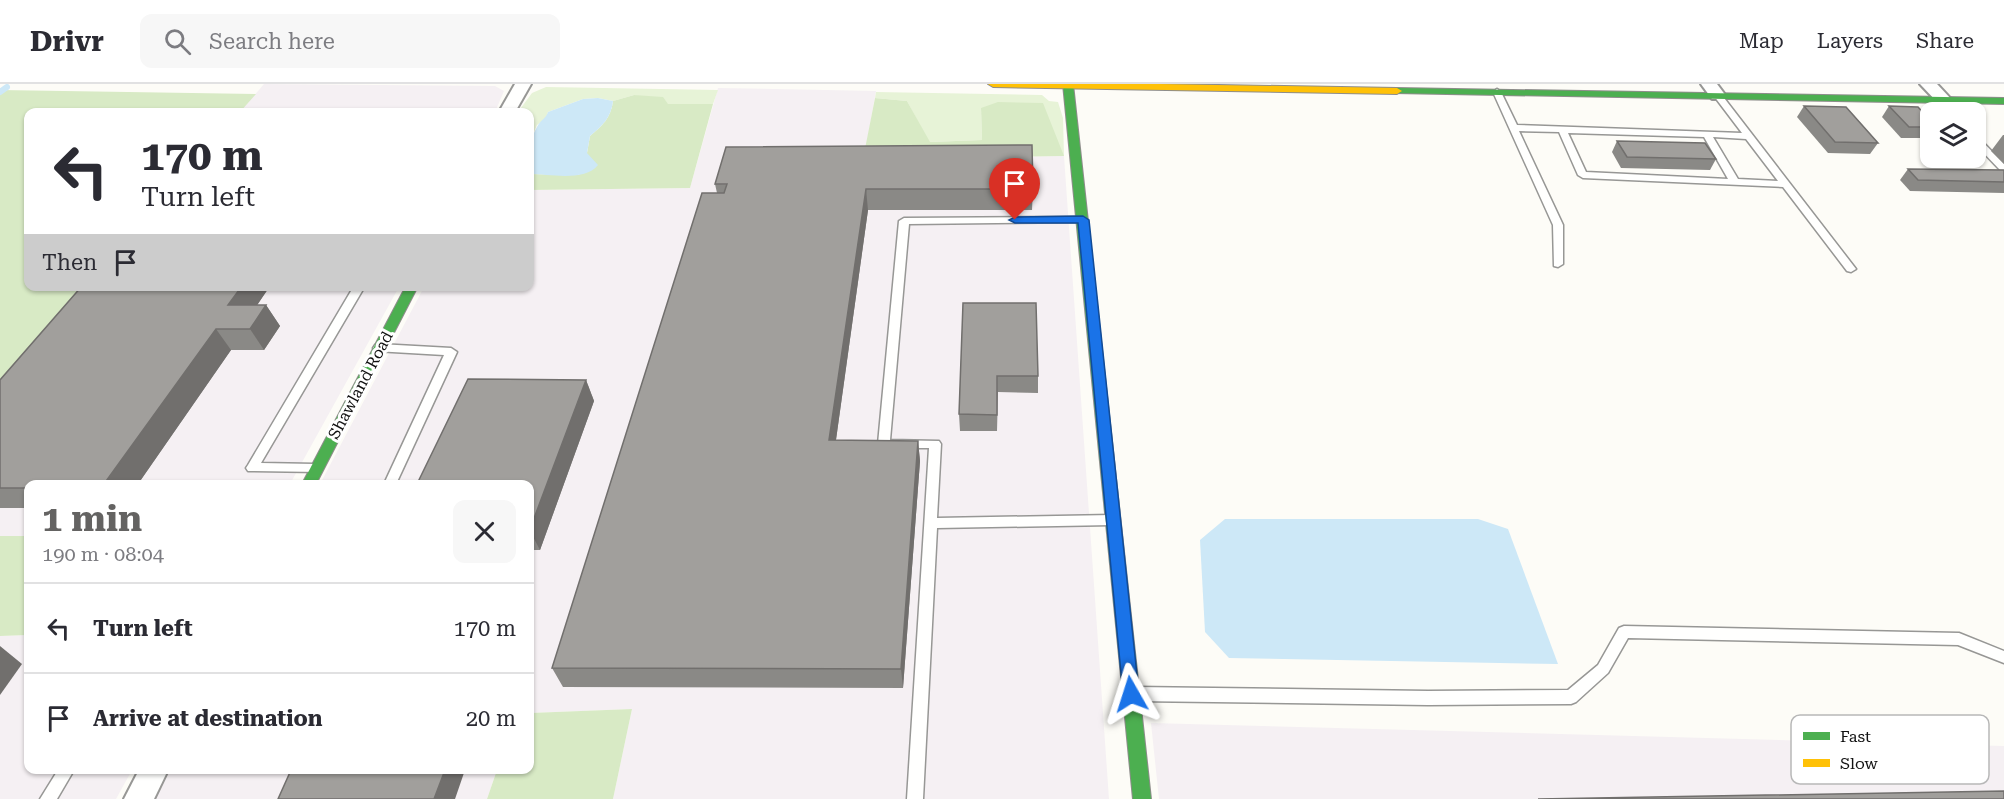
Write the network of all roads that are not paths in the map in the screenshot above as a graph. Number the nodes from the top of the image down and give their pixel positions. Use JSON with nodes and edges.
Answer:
{"nodes":[{"id":1,"x":523,"y":84,"type":"edge"},
{"id":2,"x":993,"y":84,"type":"edge"},
{"id":3,"x":1928,"y":84,"type":"edge"},
{"id":4,"x":1069,"y":85,"type":"edge"},
{"id":5,"x":1275,"y":86,"type":"edge"},
{"id":6,"x":1495,"y":88,"type":"edge"},
{"id":7,"x":1713,"y":90,"type":"edge"},
{"id":8,"x":2004,"y":101,"type":"edge"},
{"id":9,"x":1945,"y":102,"type":"edge"},
{"id":10,"x":1986,"y":103,"type":"edge"},
{"id":11,"x":1920,"y":104,"type":"edge"},
{"id":12,"x":509,"y":108,"type":"edge"},
{"id":13,"x":1514,"y":128,"type":"junction"},
{"id":14,"x":1562,"y":130,"type":"junction"},
{"id":15,"x":1707,"y":135,"type":"junction"},
{"id":16,"x":1748,"y":136,"type":"junction"},
{"id":17,"x":1986,"y":150,"type":"edge"},
{"id":18,"x":2004,"y":169,"type":"edge"},
{"id":19,"x":1735,"y":182,"type":"junction"},
{"id":20,"x":1786,"y":184,"type":"junction"},
{"id":21,"x":1083,"y":220,"type":"junction"},
{"id":22,"x":1558,"y":264,"type":"dead end"},
{"id":23,"x":1851,"y":269,"type":"dead end"},
{"id":24,"x":357,"y":291,"type":"edge"},
{"id":25,"x":409,"y":291,"type":"edge"},
{"id":26,"x":379,"y":348,"type":"junction"},
{"id":27,"x":316,"y":469,"type":"junction"},
{"id":28,"x":311,"y":480,"type":"edge"},
{"id":29,"x":392,"y":480,"type":"edge"},
{"id":30,"x":1114,"y":520,"type":"junction"},
{"id":31,"x":930,"y":523,"type":"junction"},
{"id":32,"x":2004,"y":657,"type":"edge"},
{"id":33,"x":1131,"y":694,"type":"junction"},
{"id":34,"x":64,"y":774,"type":"edge"},
{"id":35,"x":152,"y":774,"type":"edge"},
{"id":36,"x":48,"y":799,"type":"edge"},
{"id":37,"x":139,"y":799,"type":"edge"},
{"id":38,"x":915,"y":799,"type":"edge"},
{"id":39,"x":1142,"y":799,"type":"edge"}],
"edges":[{"from":1,"to":12,"type":"street"},
{"from":2,"to":4,"type":"main road"},
{"from":3,"to":9,"type":"street"},
{"from":4,"to":5,"type":"main road"},
{"from":4,"to":21,"type":"main road"},
{"from":5,"to":6,"type":"main road"},
{"from":6,"to":7,"type":"main road"},
{"from":6,"to":13,"type":"lane"},
{"from":7,"to":11,"type":"main road"},
{"from":7,"to":16,"type":"lane"},
{"from":8,"to":10,"type":"main road"},
{"from":13,"to":14,"type":"lane"},
{"from":13,"to":22,"type":"lane"},
{"from":14,"to":15,"type":"lane"},
{"from":14,"to":19,"type":"lane"},
{"from":15,"to":16,"type":"lane"},
{"from":15,"to":19,"type":"lane"},
{"from":16,"to":20,"type":"lane"},
{"from":17,"to":18,"type":"lane"},
{"from":19,"to":20,"type":"lane"},
{"from":20,"to":23,"type":"lane"},
{"from":21,"to":30,"type":"main road"},
{"from":21,"to":31,"type":"lane"},
{"from":24,"to":27,"type":"lane"},
{"from":25,"to":26,"type":"main road","name":"Shawland Road"},
{"from":26,"to":27,"type":"main road","name":"Shawland Road"},
{"from":26,"to":29,"type":"lane"},
{"from":27,"to":28,"type":"main road","name":"Shawland Road"},
{"from":30,"to":31,"type":"lane"},
{"from":30,"to":33,"type":"main road"},
{"from":31,"to":38,"type":"lane"},
{"from":32,"to":33,"type":"lane"},
{"from":33,"to":39,"type":"main road"},
{"from":34,"to":36,"type":"lane"},
{"from":35,"to":37,"type":"street"}]}
